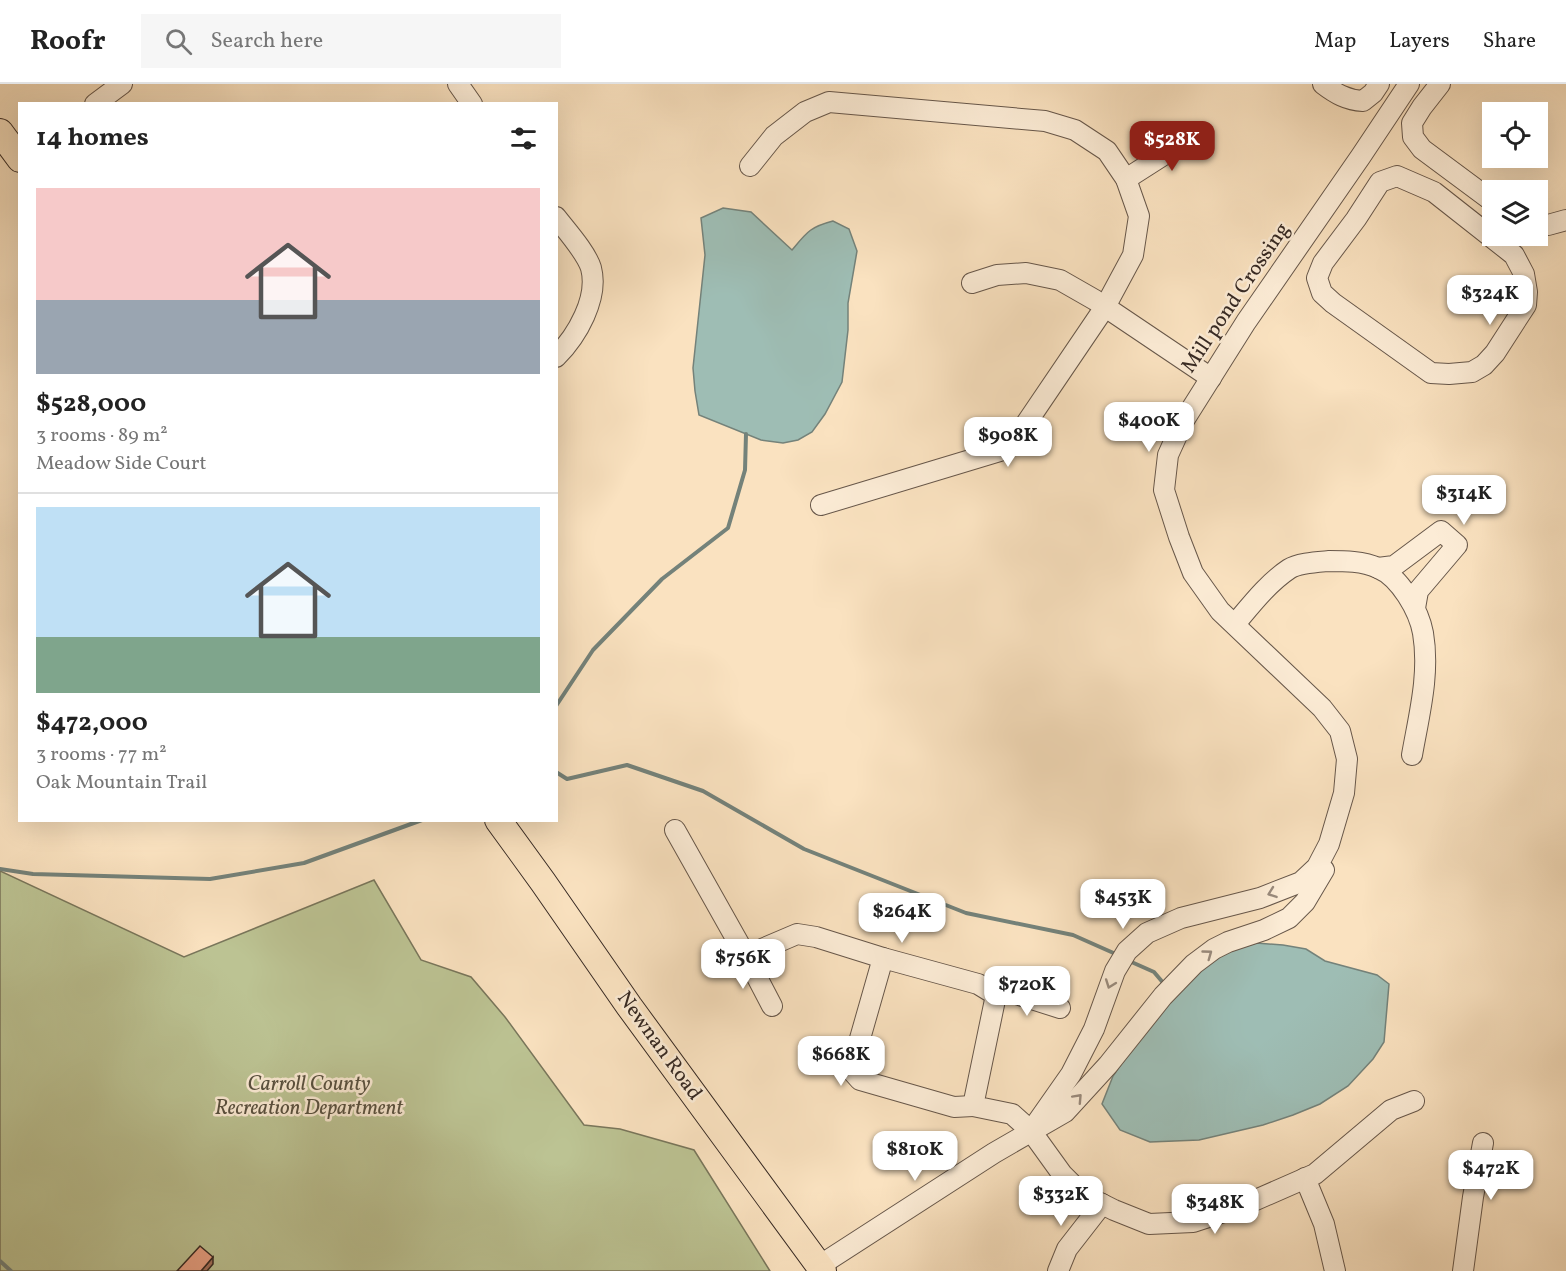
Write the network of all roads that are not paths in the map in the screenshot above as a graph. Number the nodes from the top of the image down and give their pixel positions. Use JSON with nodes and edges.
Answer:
{"nodes":[{"id":1,"x":122,"y":84,"type":"edge"},
{"id":2,"x":458,"y":84,"type":"edge"},
{"id":3,"x":1323,"y":84,"type":"edge"},
{"id":4,"x":1379,"y":84,"type":"edge"},
{"id":5,"x":1409,"y":84,"type":"edge"},
{"id":6,"x":1440,"y":84,"type":"edge"},
{"id":7,"x":98,"y":102,"type":"edge"},
{"id":8,"x":471,"y":102,"type":"edge"},
{"id":9,"x":0,"y":132,"type":"edge"},
{"id":10,"x":1198,"y":133,"type":"dead end"},
{"id":11,"x":18,"y":156,"type":"edge"},
{"id":12,"x":750,"y":166,"type":"dead end"},
{"id":13,"x":1126,"y":179,"type":"junction"},
{"id":14,"x":1482,"y":194,"type":"edge"},
{"id":15,"x":1326,"y":208,"type":"junction"},
{"id":16,"x":558,"y":220,"type":"edge"},
{"id":17,"x":1566,"y":220,"type":"edge"},
{"id":18,"x":1351,"y":225,"type":"junction"},
{"id":19,"x":1548,"y":225,"type":"edge"},
{"id":20,"x":972,"y":283,"type":"dead end"},
{"id":21,"x":1105,"y":307,"type":"junction"},
{"id":22,"x":558,"y":355,"type":"edge"},
{"id":23,"x":1211,"y":378,"type":"junction"},
{"id":24,"x":821,"y":505,"type":"dead end"},
{"id":25,"x":1378,"y":568,"type":"junction"},
{"id":26,"x":1415,"y":608,"type":"junction"},
{"id":27,"x":1235,"y":624,"type":"junction"},
{"id":28,"x":1412,"y":755,"type":"dead end"},
{"id":29,"x":499,"y":822,"type":"edge"},
{"id":30,"x":675,"y":830,"type":"dead end"},
{"id":31,"x":1329,"y":844,"type":"junction"},
{"id":32,"x":747,"y":957,"type":"junction"},
{"id":33,"x":883,"y":958,"type":"junction"},
{"id":34,"x":996,"y":995,"type":"junction"},
{"id":35,"x":772,"y":1006,"type":"dead end"},
{"id":36,"x":1060,"y":1008,"type":"dead end"},
{"id":37,"x":1414,"y":1101,"type":"dead end"},
{"id":38,"x":973,"y":1106,"type":"junction"},
{"id":39,"x":1031,"y":1131,"type":"junction"},
{"id":40,"x":1483,"y":1143,"type":"dead end"},
{"id":41,"x":1305,"y":1178,"type":"junction"},
{"id":42,"x":1102,"y":1204,"type":"junction"},
{"id":43,"x":821,"y":1268,"type":"edge"},
{"id":44,"x":1058,"y":1271,"type":"edge"},
{"id":45,"x":1335,"y":1271,"type":"edge"},
{"id":46,"x":1463,"y":1271,"type":"edge"}],
"edges":[{"from":1,"to":7,"type":"street"},
{"from":2,"to":8,"type":"street"},
{"from":3,"to":4,"type":"street"},
{"from":5,"to":15,"type":"street","name":"Mill pond Crossing"},
{"from":6,"to":14,"type":"street"},
{"from":9,"to":11,"type":"main road"},
{"from":10,"to":13,"type":"street"},
{"from":12,"to":13,"type":"street"},
{"from":13,"to":21,"type":"street"},
{"from":15,"to":18,"type":"street"},
{"from":15,"to":23,"type":"street","name":"Mill pond Crossing"},
{"from":16,"to":22,"type":"street"},
{"from":17,"to":19,"type":"street"},
{"from":18,"to":18,"type":"street"},
{"from":20,"to":21,"type":"street"},
{"from":21,"to":23,"type":"street"},
{"from":21,"to":24,"type":"street"},
{"from":23,"to":27,"type":"street","name":"Mill pond Crossing"},
{"from":25,"to":26,"type":"street"},
{"from":25,"to":26,"type":"street"},
{"from":25,"to":27,"type":"street"},
{"from":26,"to":28,"type":"street"},
{"from":27,"to":31,"type":"street","name":"Mill pond Crossing"},
{"from":29,"to":43,"type":"main road","name":"Newnan Road"},
{"from":30,"to":32,"type":"street"},
{"from":39,"to":31,"type":"street","one_way":true},
{"from":31,"to":39,"type":"street","name":"Mill pond Crossing","one_way":true},
{"from":32,"to":33,"type":"street"},
{"from":32,"to":35,"type":"street"},
{"from":33,"to":34,"type":"street"},
{"from":33,"to":38,"type":"street"},
{"from":34,"to":36,"type":"street"},
{"from":34,"to":38,"type":"street"},
{"from":37,"to":41,"type":"street"},
{"from":38,"to":39,"type":"street"},
{"from":39,"to":42,"type":"street"},
{"from":39,"to":43,"type":"street","name":"Mill pond Crossing"},
{"from":40,"to":46,"type":"street"},
{"from":41,"to":42,"type":"street"},
{"from":41,"to":45,"type":"street"},
{"from":42,"to":44,"type":"street"}]}
